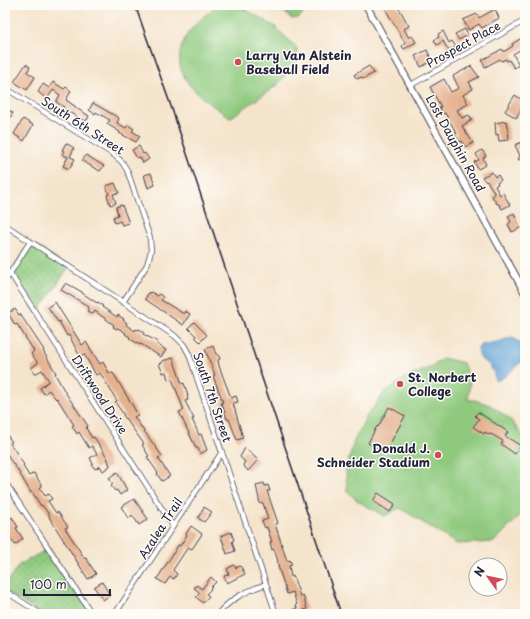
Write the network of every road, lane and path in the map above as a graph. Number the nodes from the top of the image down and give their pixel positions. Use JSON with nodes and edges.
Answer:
{"nodes":[{"id":1,"x":366,"y":5,"type":"edge"},
{"id":2,"x":524,"y":21,"type":"dead end"},
{"id":3,"x":411,"y":85,"type":"junction"},
{"id":4,"x":5,"y":88,"type":"edge"},
{"id":5,"x":5,"y":225,"type":"edge"},
{"id":6,"x":30,"y":242,"type":"junction"},
{"id":7,"x":10,"y":273,"type":"junction"},
{"id":8,"x":5,"y":281,"type":"edge"},
{"id":9,"x":525,"y":293,"type":"edge"},
{"id":10,"x":123,"y":302,"type":"junction"},
{"id":11,"x":222,"y":452,"type":"junction"},
{"id":12,"x":5,"y":482,"type":"edge"},
{"id":13,"x":173,"y":526,"type":"junction"},
{"id":14,"x":266,"y":584,"type":"junction"},
{"id":15,"x":5,"y":591,"type":"edge"},
{"id":16,"x":41,"y":614,"type":"edge"},
{"id":17,"x":92,"y":614,"type":"edge"},
{"id":18,"x":115,"y":614,"type":"edge"},
{"id":19,"x":218,"y":614,"type":"edge"},
{"id":20,"x":276,"y":614,"type":"edge"}],
"edges":[{"from":1,"to":3,"type":"main road","name":"Lost Dauphin Road"},
{"from":2,"to":3,"type":"street","name":"Prospect Place"},
{"from":3,"to":9,"type":"main road","name":"Lost Dauphin Road"},
{"from":4,"to":10,"type":"street","name":"South 6th Street"},
{"from":5,"to":6,"type":"street","name":"South 7th Street"},
{"from":6,"to":7,"type":"street"},
{"from":6,"to":10,"type":"street","name":"South 7th Street"},
{"from":7,"to":8,"type":"street"},
{"from":7,"to":13,"type":"street","name":"Driftwood Drive"},
{"from":10,"to":11,"type":"street","name":"South 7th Street"},
{"from":11,"to":13,"type":"street","name":"Azalea Trail"},
{"from":11,"to":14,"type":"street","name":"South 7th Street"},
{"from":12,"to":17,"type":"street"},
{"from":13,"to":18,"type":"street","name":"Azalea Trail"},
{"from":14,"to":19,"type":"street"},
{"from":14,"to":20,"type":"street","name":"South 7th Street"},
{"from":15,"to":16,"type":"street"}]}
